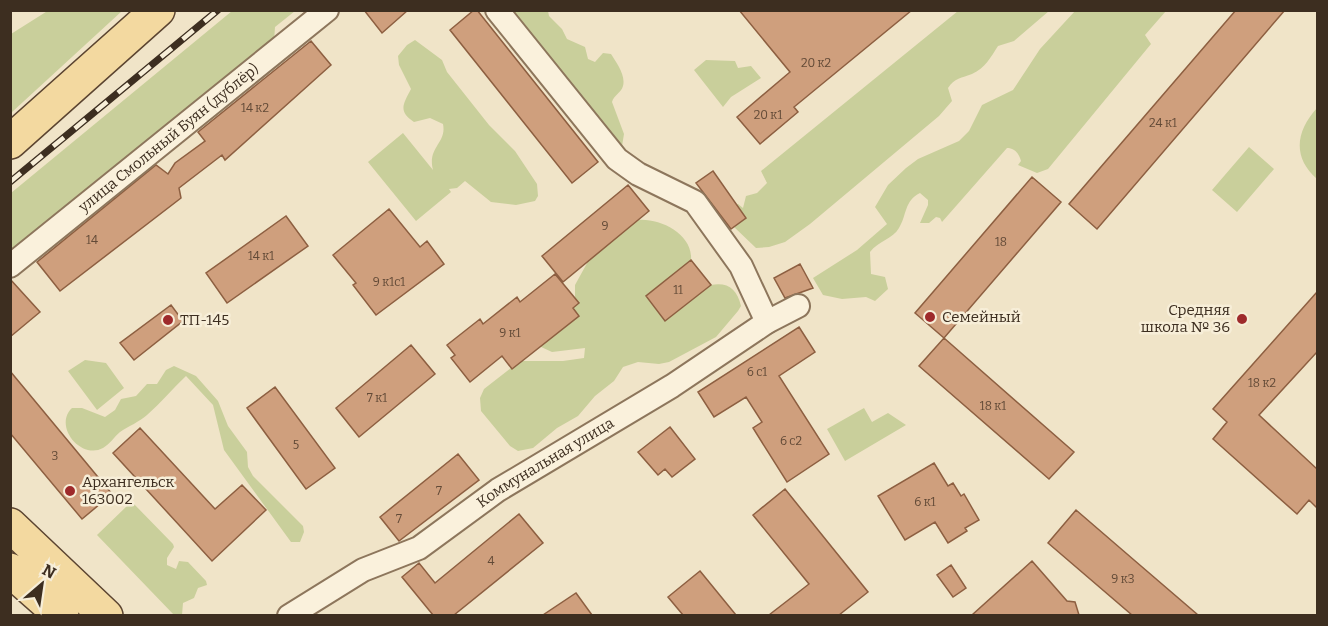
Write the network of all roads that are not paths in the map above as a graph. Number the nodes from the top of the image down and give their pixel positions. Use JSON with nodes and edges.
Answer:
{"nodes":[{"id":1,"x":158,"y":10,"type":"edge"},
{"id":2,"x":327,"y":10,"type":"edge"},
{"id":3,"x":497,"y":10,"type":"edge"},
{"id":4,"x":10,"y":142,"type":"edge"},
{"id":5,"x":10,"y":266,"type":"edge"},
{"id":6,"x":798,"y":306,"type":"dead end"},
{"id":7,"x":767,"y":322,"type":"junction"},
{"id":8,"x":10,"y":525,"type":"edge"},
{"id":9,"x":10,"y":570,"type":"edge"},
{"id":10,"x":62,"y":615,"type":"edge"},
{"id":11,"x":106,"y":615,"type":"edge"},
{"id":12,"x":289,"y":615,"type":"edge"}],
"edges":[{"from":1,"to":4,"type":"main road"},
{"from":2,"to":5,"type":"street","name":"улица Смольный Буян (дублёр)"},
{"from":3,"to":7,"type":"street"},
{"from":6,"to":7,"type":"street","name":"Коммунальная улица"},
{"from":7,"to":12,"type":"street","name":"Коммунальная улица"},
{"from":8,"to":11,"type":"main road"},
{"from":9,"to":10,"type":"main road"}]}
